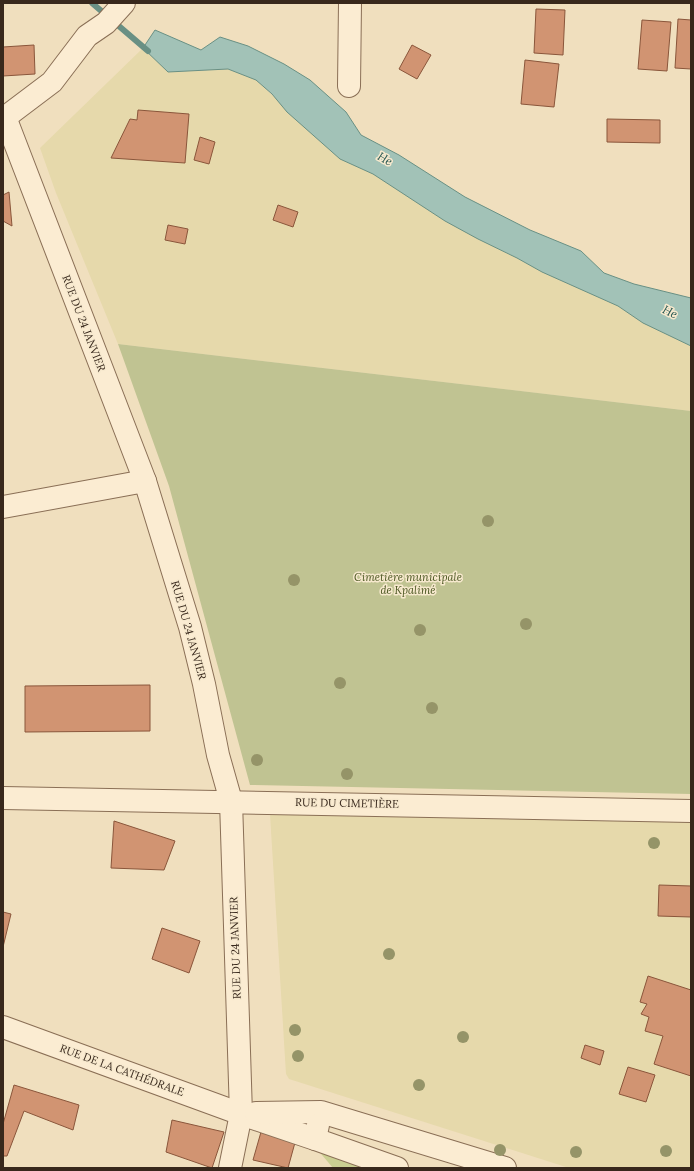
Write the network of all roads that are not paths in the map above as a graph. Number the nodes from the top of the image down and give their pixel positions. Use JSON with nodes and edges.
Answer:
{"nodes":[{"id":1,"x":350,"y":3,"type":"edge"},
{"id":2,"x":123,"y":4,"type":"edge"},
{"id":3,"x":349,"y":86,"type":"dead end"},
{"id":4,"x":4,"y":118,"type":"edge"},
{"id":5,"x":145,"y":481,"type":"junction"},
{"id":6,"x":3,"y":507,"type":"edge"},
{"id":7,"x":3,"y":798,"type":"edge"},
{"id":8,"x":231,"y":801,"type":"junction"},
{"id":9,"x":691,"y":810,"type":"edge"},
{"id":10,"x":3,"y":1027,"type":"edge"},
{"id":11,"x":321,"y":1112,"type":"junction"},
{"id":12,"x":241,"y":1114,"type":"junction"},
{"id":13,"x":315,"y":1139,"type":"junction"},
{"id":14,"x":230,"y":1168,"type":"edge"},
{"id":15,"x":397,"y":1168,"type":"edge"},
{"id":16,"x":505,"y":1168,"type":"edge"}],
"edges":[{"from":1,"to":3,"type":"street"},
{"from":2,"to":4,"type":"street"},
{"from":4,"to":5,"type":"street","name":"RUE DU 24 JANVIER"},
{"from":5,"to":6,"type":"street"},
{"from":5,"to":8,"type":"street","name":"RUE DU 24 JANVIER"},
{"from":7,"to":8,"type":"street","name":"RUE DU CIMETIÈRE"},
{"from":8,"to":9,"type":"street","name":"RUE DU CIMETIÈRE"},
{"from":8,"to":12,"type":"street","name":"RUE DU 24 JANVIER"},
{"from":10,"to":12,"type":"street","name":"RUE DE LA CATHÉDRALE"},
{"from":11,"to":12,"type":"street"},
{"from":11,"to":13,"type":"street"},
{"from":11,"to":16,"type":"street"},
{"from":12,"to":13,"type":"street","name":"RUE DE LA CATHÉDRALE"},
{"from":12,"to":14,"type":"street","name":"RUE DU 24 JANVIER"},
{"from":13,"to":15,"type":"street","name":"RUE DE LA CATHÉDRALE"}]}
